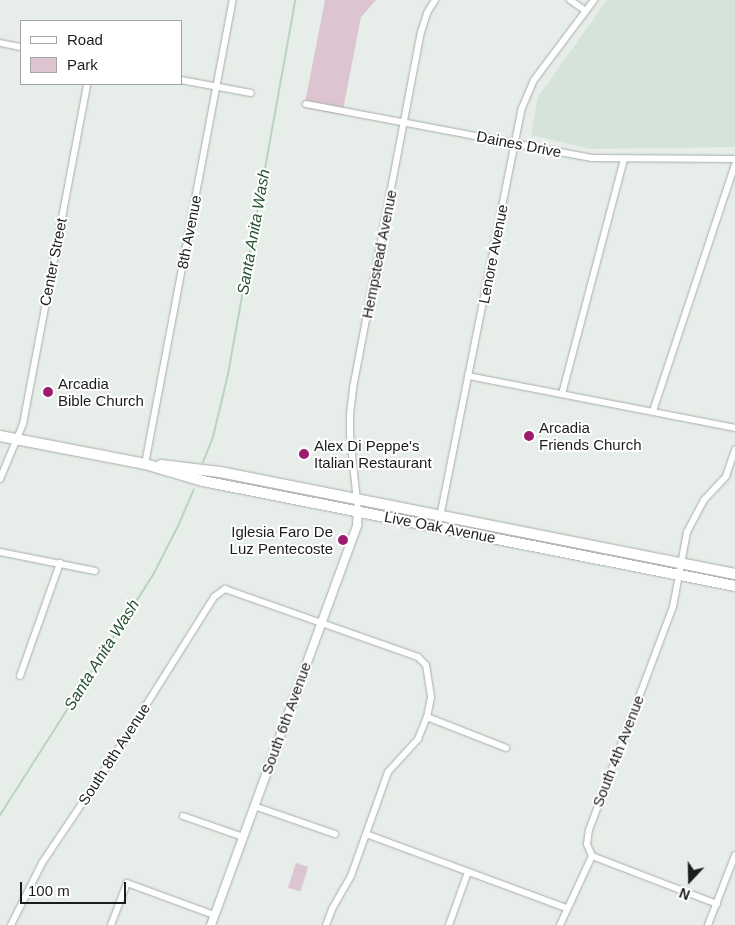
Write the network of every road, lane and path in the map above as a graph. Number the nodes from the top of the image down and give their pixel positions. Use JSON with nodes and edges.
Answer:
{"nodes":[{"id":1,"x":233,"y":0,"type":"edge"},
{"id":2,"x":435,"y":0,"type":"edge"},
{"id":3,"x":570,"y":0,"type":"edge"},
{"id":4,"x":594,"y":0,"type":"edge"},
{"id":5,"x":586,"y":11,"type":"junction"},
{"id":6,"x":0,"y":43,"type":"edge"},
{"id":7,"x":20,"y":47,"type":"edge"},
{"id":8,"x":182,"y":80,"type":"edge"},
{"id":9,"x":87,"y":85,"type":"edge"},
{"id":10,"x":217,"y":87,"type":"junction"},
{"id":11,"x":251,"y":93,"type":"dead end"},
{"id":12,"x":306,"y":104,"type":"dead end"},
{"id":13,"x":404,"y":122,"type":"junction"},
{"id":14,"x":515,"y":143,"type":"junction"},
{"id":15,"x":624,"y":159,"type":"junction"},
{"id":16,"x":735,"y":159,"type":"edge"},
{"id":17,"x":735,"y":164,"type":"edge"},
{"id":18,"x":468,"y":376,"type":"junction"},
{"id":19,"x":562,"y":394,"type":"junction"},
{"id":20,"x":653,"y":411,"type":"junction"},
{"id":21,"x":735,"y":428,"type":"edge"},
{"id":22,"x":0,"y":436,"type":"edge"},
{"id":23,"x":16,"y":439,"type":"junction"},
{"id":24,"x":735,"y":450,"type":"edge"},
{"id":25,"x":145,"y":464,"type":"junction"},
{"id":26,"x":0,"y":479,"type":"edge"},
{"id":27,"x":357,"y":499,"type":"junction"},
{"id":28,"x":358,"y":511,"type":"junction"},
{"id":29,"x":442,"y":516,"type":"junction"},
{"id":30,"x":438,"y":527,"type":"junction"},
{"id":31,"x":0,"y":552,"type":"edge"},
{"id":32,"x":60,"y":563,"type":"junction"},
{"id":33,"x":680,"y":563,"type":"junction"},
{"id":34,"x":94,"y":571,"type":"dead end"},
{"id":35,"x":678,"y":574,"type":"junction"},
{"id":36,"x":735,"y":574,"type":"edge"},
{"id":37,"x":735,"y":586,"type":"edge"},
{"id":38,"x":321,"y":622,"type":"junction"},
{"id":39,"x":20,"y":676,"type":"dead end"},
{"id":40,"x":427,"y":718,"type":"junction"},
{"id":41,"x":506,"y":748,"type":"dead end"},
{"id":42,"x":254,"y":806,"type":"junction"},
{"id":43,"x":183,"y":816,"type":"dead end"},
{"id":44,"x":335,"y":834,"type":"dead end"},
{"id":45,"x":366,"y":834,"type":"junction"},
{"id":46,"x":243,"y":837,"type":"junction"},
{"id":47,"x":735,"y":855,"type":"edge"},
{"id":48,"x":592,"y":856,"type":"junction"},
{"id":49,"x":468,"y":872,"type":"junction"},
{"id":50,"x":717,"y":904,"type":"junction"},
{"id":51,"x":566,"y":908,"type":"junction"},
{"id":52,"x":214,"y":915,"type":"junction"},
{"id":53,"x":11,"y":925,"type":"edge"},
{"id":54,"x":111,"y":925,"type":"edge"},
{"id":55,"x":211,"y":925,"type":"edge"},
{"id":56,"x":326,"y":925,"type":"edge"},
{"id":57,"x":449,"y":925,"type":"edge"},
{"id":58,"x":560,"y":925,"type":"edge"},
{"id":59,"x":708,"y":925,"type":"edge"}],
"edges":[{"from":1,"to":10,"type":"street","name":"8th Avenue"},
{"from":2,"to":13,"type":"street","name":"Hempstead Avenue"},
{"from":3,"to":5,"type":"street"},
{"from":4,"to":5,"type":"street","name":"Lenore Avenue"},
{"from":5,"to":14,"type":"street","name":"Lenore Avenue"},
{"from":6,"to":7,"type":"street"},
{"from":8,"to":10,"type":"street"},
{"from":9,"to":23,"type":"street","name":"Center Street"},
{"from":10,"to":11,"type":"street"},
{"from":10,"to":25,"type":"street","name":"8th Avenue"},
{"from":12,"to":13,"type":"street","name":"Daines Drive"},
{"from":13,"to":14,"type":"street","name":"Daines Drive"},
{"from":13,"to":27,"type":"street","name":"Hempstead Avenue"},
{"from":14,"to":15,"type":"street","name":"Daines Drive"},
{"from":14,"to":18,"type":"street","name":"Lenore Avenue"},
{"from":15,"to":16,"type":"street","name":"Daines Drive"},
{"from":15,"to":19,"type":"street"},
{"from":17,"to":20,"type":"street"},
{"from":18,"to":19,"type":"street"},
{"from":18,"to":29,"type":"street","name":"Lenore Avenue"},
{"from":19,"to":20,"type":"street"},
{"from":20,"to":21,"type":"street"},
{"from":22,"to":23,"type":"main road","name":"Live Oak Avenue"},
{"from":23,"to":25,"type":"main road","name":"Live Oak Avenue"},
{"from":23,"to":26,"type":"street","name":"Center Street"},
{"from":24,"to":33,"type":"street","name":"South 4th Avenue"},
{"from":25,"to":27,"type":"main road","name":"Live Oak Avenue"},
{"from":25,"to":28,"type":"main road","name":"Live Oak Avenue"},
{"from":27,"to":28,"type":"street","name":"Hempstead Avenue"},
{"from":27,"to":29,"type":"main road","name":"Live Oak Avenue"},
{"from":28,"to":30,"type":"main road","name":"Live Oak Avenue"},
{"from":28,"to":38,"type":"street","name":"South 6th Avenue"},
{"from":29,"to":30,"type":"street","name":"Lenore Avenue"},
{"from":29,"to":33,"type":"main road","name":"Live Oak Avenue"},
{"from":30,"to":35,"type":"main road","name":"Live Oak Avenue"},
{"from":31,"to":32,"type":"street"},
{"from":32,"to":34,"type":"street"},
{"from":32,"to":39,"type":"street"},
{"from":33,"to":35,"type":"street","name":"South 4th Avenue"},
{"from":33,"to":36,"type":"main road","name":"Live Oak Avenue"},
{"from":35,"to":37,"type":"main road","name":"Live Oak Avenue"},
{"from":35,"to":48,"type":"street","name":"South 4th Avenue"},
{"from":38,"to":40,"type":"street"},
{"from":38,"to":42,"type":"street","name":"South 6th Avenue"},
{"from":38,"to":53,"type":"street","name":"South 8th Avenue"},
{"from":40,"to":41,"type":"street"},
{"from":40,"to":45,"type":"street"},
{"from":42,"to":44,"type":"street"},
{"from":42,"to":46,"type":"street","name":"South 6th Avenue"},
{"from":43,"to":46,"type":"street"},
{"from":45,"to":49,"type":"street"},
{"from":45,"to":56,"type":"street"},
{"from":46,"to":52,"type":"street","name":"South 6th Avenue"},
{"from":47,"to":50,"type":"street"},
{"from":48,"to":50,"type":"street"},
{"from":48,"to":51,"type":"street"},
{"from":49,"to":51,"type":"street"},
{"from":49,"to":57,"type":"street"},
{"from":50,"to":59,"type":"street"},
{"from":51,"to":58,"type":"street"},
{"from":52,"to":54,"type":"street"},
{"from":52,"to":55,"type":"street","name":"South 6th Avenue"}]}
